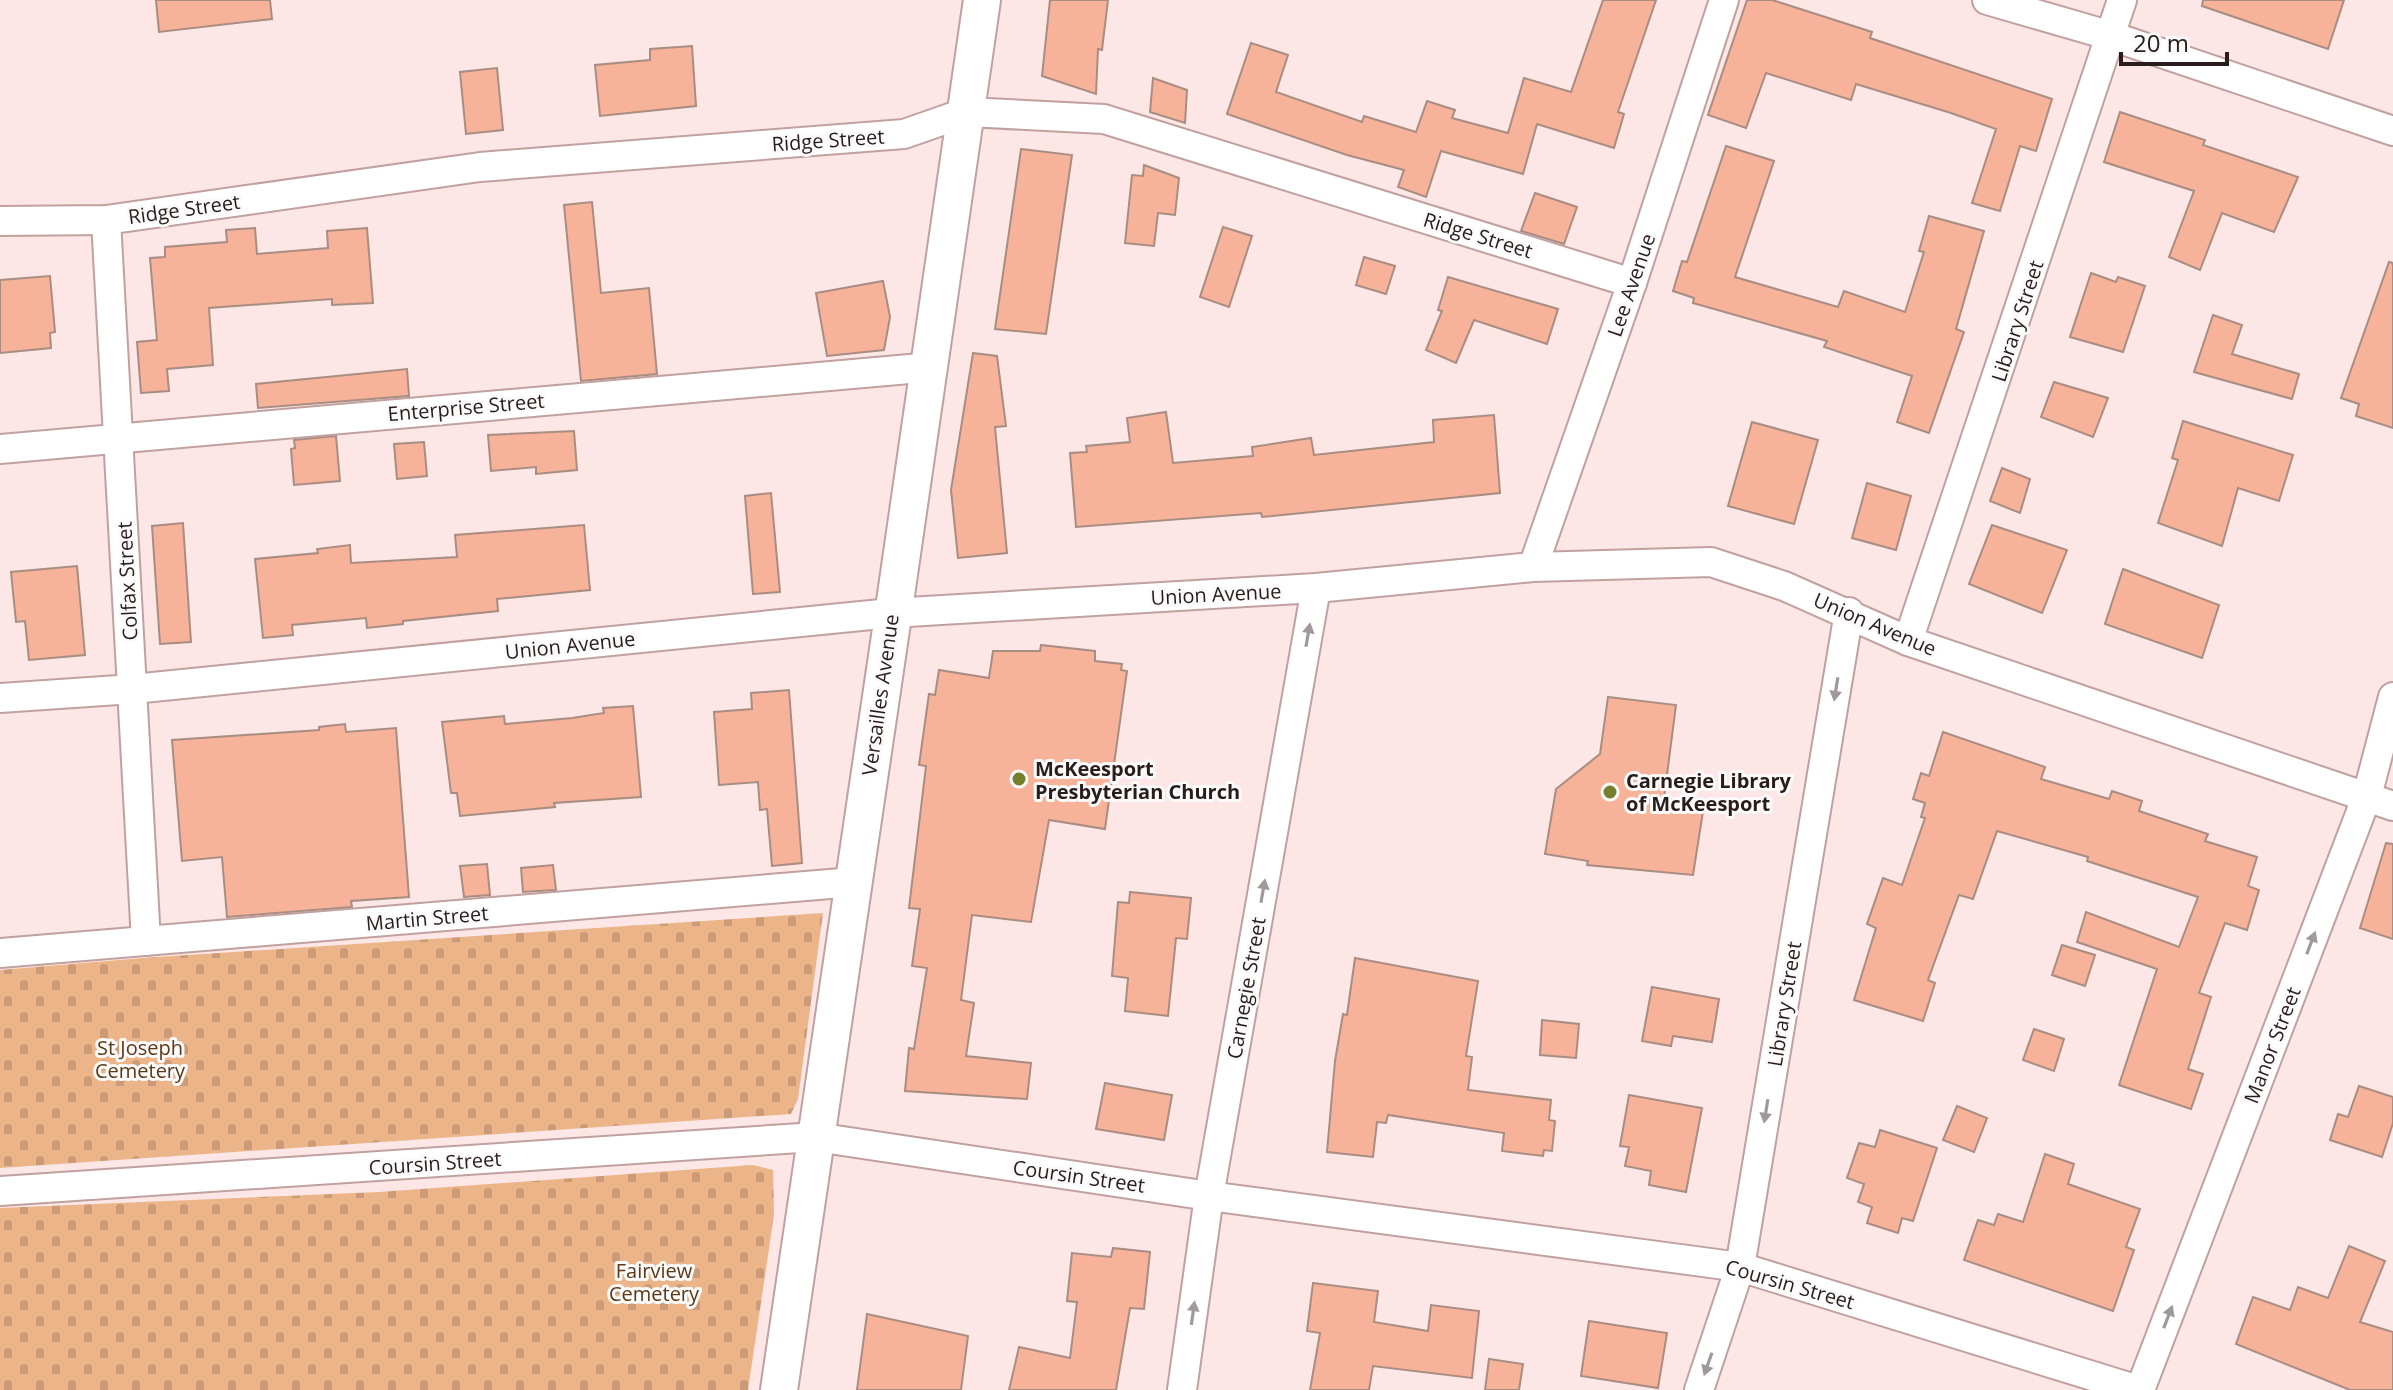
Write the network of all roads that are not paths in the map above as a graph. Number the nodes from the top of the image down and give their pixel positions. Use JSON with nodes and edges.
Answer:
{"nodes":[{"id":1,"x":982,"y":0,"type":"edge"},
{"id":2,"x":1724,"y":0,"type":"edge"},
{"id":3,"x":1987,"y":0,"type":"edge"},
{"id":4,"x":2122,"y":0,"type":"edge"},
{"id":5,"x":2108,"y":35,"type":"junction"},
{"id":6,"x":967,"y":112,"type":"junction"},
{"id":7,"x":2393,"y":131,"type":"edge"},
{"id":8,"x":106,"y":220,"type":"junction"},
{"id":9,"x":0,"y":221,"type":"edge"},
{"id":10,"x":1632,"y":283,"type":"junction"},
{"id":11,"x":932,"y":367,"type":"junction"},
{"id":12,"x":119,"y":437,"type":"junction"},
{"id":13,"x":0,"y":449,"type":"edge"},
{"id":14,"x":1533,"y":567,"type":"junction"},
{"id":15,"x":1316,"y":588,"type":"junction"},
{"id":16,"x":1849,"y":612,"type":"junction"},
{"id":17,"x":891,"y":613,"type":"junction"},
{"id":18,"x":1908,"y":641,"type":"junction"},
{"id":19,"x":133,"y":689,"type":"junction"},
{"id":20,"x":2393,"y":697,"type":"edge"},
{"id":21,"x":0,"y":698,"type":"edge"},
{"id":22,"x":2380,"y":801,"type":"edge"},
{"id":23,"x":854,"y":882,"type":"junction"},
{"id":24,"x":146,"y":941,"type":"junction"},
{"id":25,"x":0,"y":953,"type":"edge"},
{"id":26,"x":816,"y":1137,"type":"junction"},
{"id":27,"x":0,"y":1191,"type":"edge"},
{"id":28,"x":1209,"y":1196,"type":"junction"},
{"id":29,"x":1740,"y":1267,"type":"junction"},
{"id":30,"x":779,"y":1390,"type":"edge"},
{"id":31,"x":1182,"y":1390,"type":"edge"},
{"id":32,"x":1699,"y":1390,"type":"edge"},
{"id":33,"x":2139,"y":1390,"type":"edge"}],
"edges":[{"from":1,"to":6,"type":"street","name":"Versailles Avenue"},
{"from":2,"to":10,"type":"street","name":"Lee Avenue"},
{"from":3,"to":5,"type":"street"},
{"from":4,"to":5,"type":"street","name":"Library Street"},
{"from":5,"to":7,"type":"street"},
{"from":5,"to":18,"type":"street","name":"Library Street"},
{"from":6,"to":8,"type":"street","name":"Ridge Street"},
{"from":6,"to":10,"type":"street","name":"Ridge Street"},
{"from":6,"to":11,"type":"street","name":"Versailles Avenue"},
{"from":8,"to":9,"type":"street","name":"Ridge Street"},
{"from":8,"to":12,"type":"street","name":"Colfax Street"},
{"from":10,"to":14,"type":"street","name":"Lee Avenue"},
{"from":11,"to":12,"type":"street","name":"Enterprise Street"},
{"from":11,"to":17,"type":"street","name":"Versailles Avenue"},
{"from":12,"to":13,"type":"street","name":"Enterprise Street"},
{"from":12,"to":19,"type":"street","name":"Colfax Street"},
{"from":14,"to":15,"type":"street","name":"Union Avenue"},
{"from":14,"to":16,"type":"street","name":"Union Avenue"},
{"from":15,"to":17,"type":"street","name":"Union Avenue"},
{"from":28,"to":15,"type":"street","name":"Carnegie Street","one_way":true},
{"from":16,"to":18,"type":"street","name":"Union Avenue"},
{"from":16,"to":29,"type":"street","name":"Library Street","one_way":true},
{"from":17,"to":19,"type":"street","name":"Union Avenue"},
{"from":17,"to":23,"type":"street","name":"Versailles Avenue"},
{"from":18,"to":22,"type":"street","name":"Union Avenue"},
{"from":19,"to":21,"type":"street","name":"Union Avenue"},
{"from":19,"to":24,"type":"street","name":"Colfax Street"},
{"from":20,"to":22,"type":"street","name":"Manor Street"},
{"from":33,"to":22,"type":"street","name":"Manor Street","one_way":true},
{"from":23,"to":24,"type":"street","name":"Martin Street"},
{"from":23,"to":26,"type":"street","name":"Versailles Avenue"},
{"from":24,"to":25,"type":"street","name":"Martin Street"},
{"from":26,"to":27,"type":"street","name":"Coursin Street"},
{"from":26,"to":28,"type":"street","name":"Coursin Street"},
{"from":26,"to":30,"type":"street","name":"Versailles Avenue"},
{"from":28,"to":29,"type":"street","name":"Coursin Street"},
{"from":31,"to":28,"type":"street","name":"Carnegie Street","one_way":true},
{"from":29,"to":32,"type":"street","name":"Library Street","one_way":true},
{"from":29,"to":33,"type":"street","name":"Coursin Street"}]}
